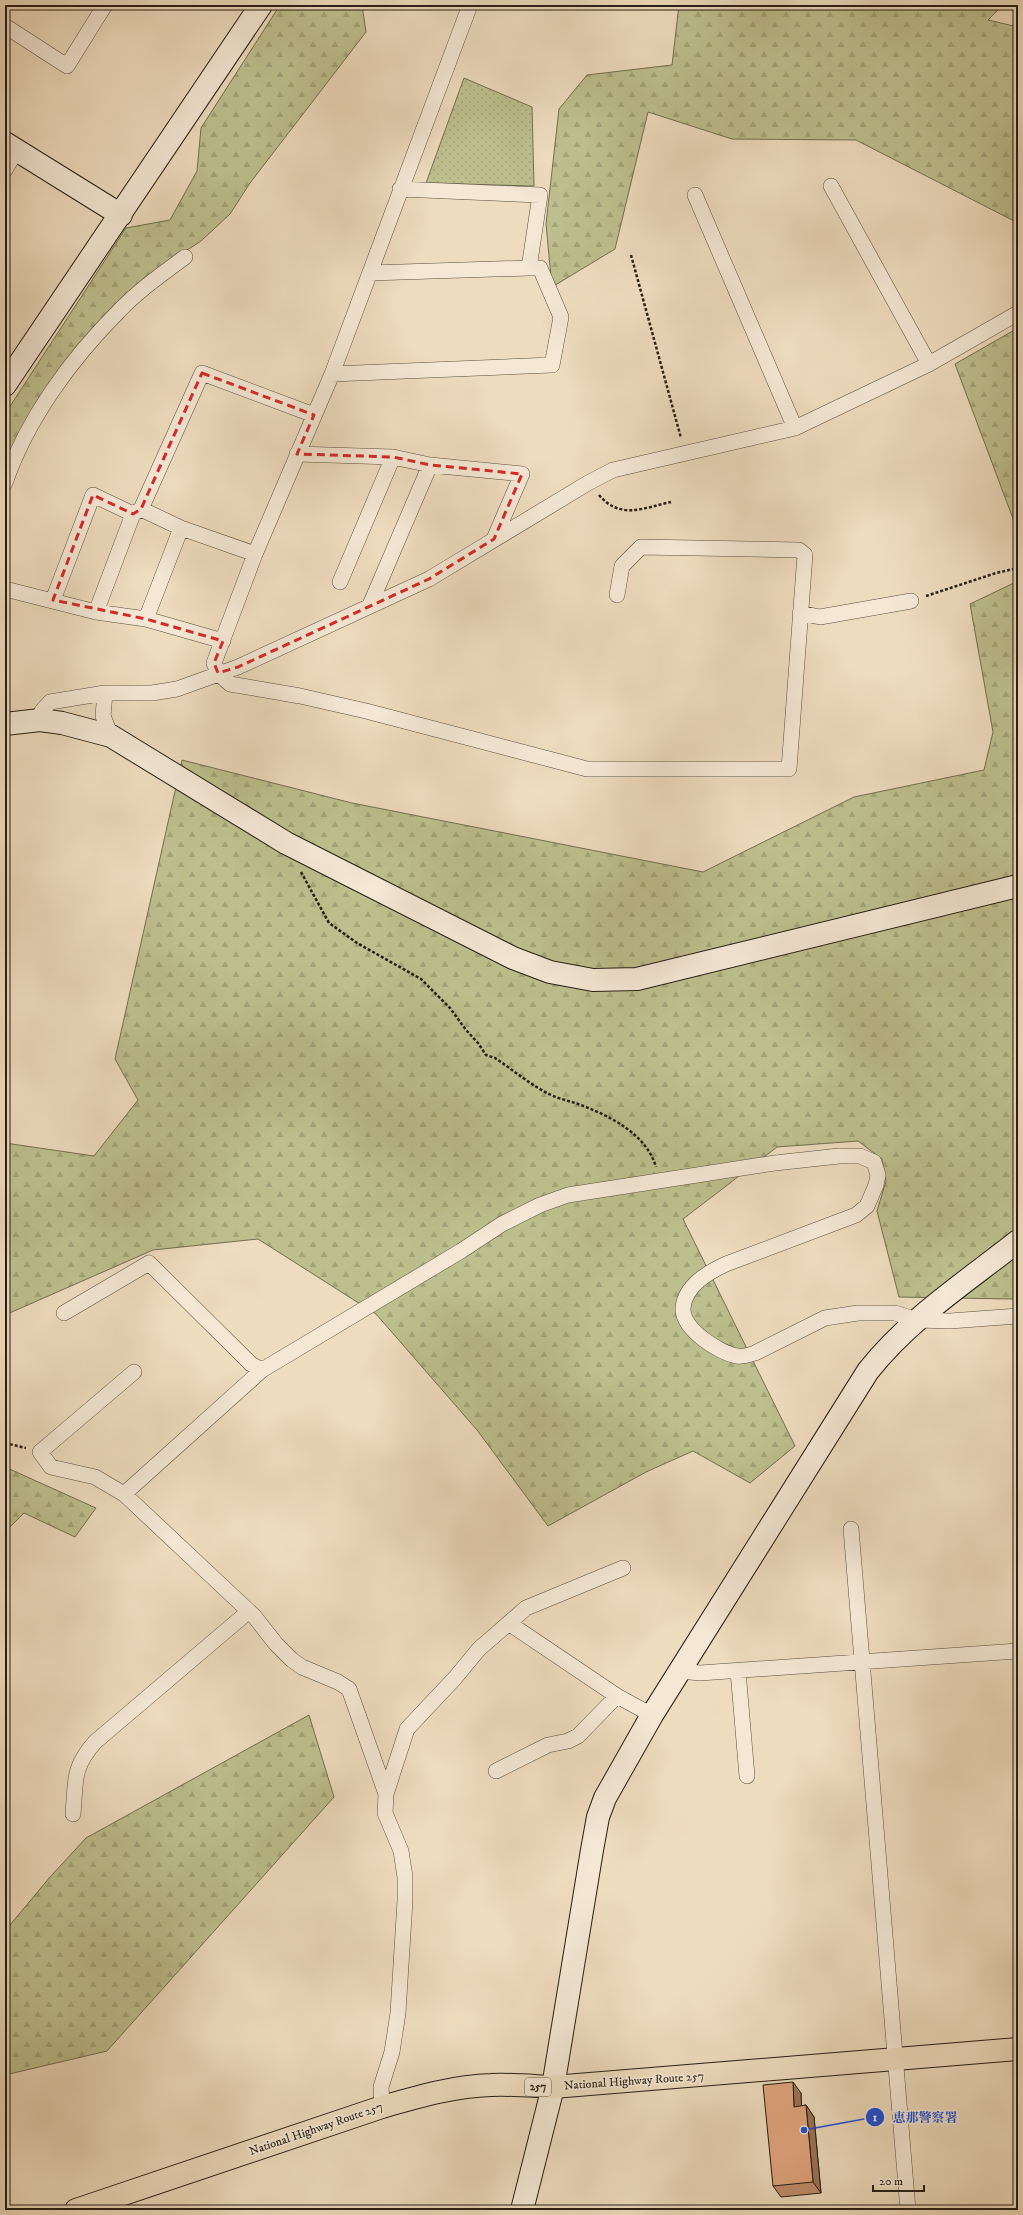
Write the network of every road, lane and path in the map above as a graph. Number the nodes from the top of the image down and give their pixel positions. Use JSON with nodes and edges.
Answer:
{"nodes":[{"id":1,"x":105,"y":5,"type":"edge"},
{"id":2,"x":261,"y":5,"type":"edge"},
{"id":3,"x":470,"y":5,"type":"edge"},
{"id":4,"x":5,"y":26,"type":"edge"},
{"id":5,"x":11,"y":147,"type":"edge"},
{"id":6,"x":5,"y":170,"type":"edge"},
{"id":7,"x":831,"y":186,"type":"dead end"},
{"id":8,"x":400,"y":190,"type":"junction"},
{"id":9,"x":695,"y":196,"type":"dead end"},
{"id":10,"x":121,"y":215,"type":"junction"},
{"id":11,"x":631,"y":255,"type":"dead end"},
{"id":12,"x":185,"y":257,"type":"dead end"},
{"id":13,"x":529,"y":268,"type":"junction"},
{"id":14,"x":370,"y":273,"type":"junction"},
{"id":15,"x":1018,"y":313,"type":"edge"},
{"id":16,"x":929,"y":364,"type":"junction"},
{"id":17,"x":332,"y":374,"type":"junction"},
{"id":18,"x":5,"y":385,"type":"edge"},
{"id":19,"x":314,"y":415,"type":"junction"},
{"id":20,"x":795,"y":428,"type":"junction"},
{"id":21,"x":685,"y":453,"type":"junction"},
{"id":22,"x":297,"y":454,"type":"junction"},
{"id":23,"x":393,"y":457,"type":"junction"},
{"id":24,"x":430,"y":465,"type":"junction"},
{"id":25,"x":5,"y":483,"type":"edge"},
{"id":26,"x":588,"y":483,"type":"junction"},
{"id":27,"x":671,"y":502,"type":"dead end"},
{"id":28,"x":137,"y":511,"type":"junction"},
{"id":29,"x":181,"y":528,"type":"junction"},
{"id":30,"x":494,"y":539,"type":"junction"},
{"id":31,"x":255,"y":554,"type":"junction"},
{"id":32,"x":1018,"y":568,"type":"edge"},
{"id":33,"x":340,"y":582,"type":"dead end"},
{"id":34,"x":5,"y":589,"type":"edge"},
{"id":35,"x":617,"y":595,"type":"dead end"},
{"id":36,"x":53,"y":600,"type":"junction"},
{"id":37,"x":910,"y":601,"type":"joint"},
{"id":38,"x":370,"y":605,"type":"junction"},
{"id":39,"x":96,"y":612,"type":"junction"},
{"id":40,"x":800,"y":613,"type":"junction"},
{"id":41,"x":146,"y":619,"type":"junction"},
{"id":42,"x":223,"y":641,"type":"junction"},
{"id":43,"x":218,"y":673,"type":"junction"},
{"id":44,"x":105,"y":693,"type":"junction"},
{"id":45,"x":40,"y":720,"type":"junction"},
{"id":46,"x":5,"y":724,"type":"edge"},
{"id":47,"x":111,"y":736,"type":"junction"},
{"id":48,"x":286,"y":843,"type":"junction"},
{"id":49,"x":1018,"y":886,"type":"edge"},
{"id":50,"x":659,"y":1181,"type":"junction"},
{"id":51,"x":1018,"y":1241,"type":"edge"},
{"id":52,"x":64,"y":1313,"type":"dead end"},
{"id":53,"x":1018,"y":1316,"type":"edge"},
{"id":54,"x":917,"y":1320,"type":"junction"},
{"id":55,"x":262,"y":1370,"type":"junction"},
{"id":56,"x":134,"y":1372,"type":"dead end"},
{"id":57,"x":5,"y":1443,"type":"edge"},
{"id":58,"x":40,"y":1452,"type":"junction"},
{"id":59,"x":124,"y":1494,"type":"junction"},
{"id":60,"x":851,"y":1529,"type":"dead end"},
{"id":61,"x":623,"y":1568,"type":"dead end"},
{"id":62,"x":248,"y":1612,"type":"junction"},
{"id":63,"x":510,"y":1624,"type":"junction"},
{"id":64,"x":1018,"y":1651,"type":"edge"},
{"id":65,"x":862,"y":1663,"type":"junction"},
{"id":66,"x":680,"y":1671,"type":"junction"},
{"id":67,"x":738,"y":1671,"type":"junction"},
{"id":68,"x":616,"y":1696,"type":"junction"},
{"id":69,"x":652,"y":1715,"type":"junction"},
{"id":70,"x":496,"y":1771,"type":"dead end"},
{"id":71,"x":747,"y":1776,"type":"dead end"},
{"id":72,"x":386,"y":1794,"type":"junction"},
{"id":73,"x":73,"y":1814,"type":"dead end"},
{"id":74,"x":1018,"y":2049,"type":"edge"},
{"id":75,"x":895,"y":2061,"type":"junction"},
{"id":76,"x":553,"y":2087,"type":"junction"},
{"id":77,"x":382,"y":2107,"type":"junction"},
{"id":78,"x":76,"y":2210,"type":"edge"},
{"id":79,"x":522,"y":2210,"type":"edge"},
{"id":80,"x":908,"y":2210,"type":"edge"}],
"edges":[{"from":1,"to":4,"type":"street"},
{"from":2,"to":10,"type":"street"},
{"from":3,"to":8,"type":"street"},
{"from":5,"to":6,"type":"street"},
{"from":5,"to":10,"type":"street"},
{"from":7,"to":16,"type":"street"},
{"from":8,"to":13,"type":"street"},
{"from":8,"to":14,"type":"street"},
{"from":9,"to":20,"type":"street"},
{"from":10,"to":18,"type":"street"},
{"from":11,"to":21,"type":"path"},
{"from":12,"to":25,"type":"street"},
{"from":13,"to":14,"type":"street"},
{"from":13,"to":17,"type":"street"},
{"from":14,"to":17,"type":"street"},
{"from":15,"to":16,"type":"street"},
{"from":16,"to":20,"type":"street"},
{"from":17,"to":19,"type":"street"},
{"from":19,"to":22,"type":"street"},
{"from":19,"to":28,"type":"street"},
{"from":20,"to":21,"type":"street"},
{"from":21,"to":26,"type":"street"},
{"from":22,"to":23,"type":"street"},
{"from":22,"to":31,"type":"street"},
{"from":23,"to":24,"type":"street"},
{"from":23,"to":33,"type":"street"},
{"from":24,"to":30,"type":"street"},
{"from":24,"to":38,"type":"street"},
{"from":26,"to":27,"type":"path"},
{"from":26,"to":30,"type":"street"},
{"from":28,"to":29,"type":"street"},
{"from":28,"to":36,"type":"street"},
{"from":28,"to":39,"type":"street"},
{"from":29,"to":31,"type":"street"},
{"from":29,"to":41,"type":"street"},
{"from":30,"to":38,"type":"street"},
{"from":31,"to":42,"type":"street"},
{"from":32,"to":37,"type":"path"},
{"from":34,"to":36,"type":"street"},
{"from":35,"to":40,"type":"street"},
{"from":36,"to":39,"type":"street"},
{"from":37,"to":40,"type":"street"},
{"from":38,"to":43,"type":"street"},
{"from":39,"to":41,"type":"street"},
{"from":40,"to":43,"type":"street"},
{"from":41,"to":42,"type":"street"},
{"from":42,"to":43,"type":"street"},
{"from":43,"to":44,"type":"street"},
{"from":44,"to":45,"type":"street"},
{"from":44,"to":47,"type":"street"},
{"from":45,"to":46,"type":"street"},
{"from":45,"to":47,"type":"street"},
{"from":47,"to":48,"type":"street"},
{"from":48,"to":49,"type":"street"},
{"from":48,"to":50,"type":"path"},
{"from":50,"to":54,"type":"street"},
{"from":50,"to":55,"type":"street"},
{"from":51,"to":54,"type":"street"},
{"from":52,"to":55,"type":"street"},
{"from":53,"to":54,"type":"street"},
{"from":54,"to":66,"type":"street"},
{"from":55,"to":59,"type":"street"},
{"from":56,"to":58,"type":"street"},
{"from":57,"to":58,"type":"path"},
{"from":58,"to":59,"type":"street"},
{"from":59,"to":62,"type":"street"},
{"from":60,"to":65,"type":"street"},
{"from":61,"to":63,"type":"street"},
{"from":62,"to":72,"type":"street"},
{"from":62,"to":73,"type":"street"},
{"from":63,"to":68,"type":"street"},
{"from":63,"to":72,"type":"street"},
{"from":64,"to":65,"type":"street"},
{"from":65,"to":67,"type":"street"},
{"from":65,"to":75,"type":"street"},
{"from":66,"to":67,"type":"street"},
{"from":66,"to":69,"type":"street"},
{"from":67,"to":71,"type":"street"},
{"from":68,"to":69,"type":"street"},
{"from":68,"to":70,"type":"street"},
{"from":69,"to":76,"type":"street"},
{"from":72,"to":77,"type":"street"},
{"from":74,"to":75,"type":"highway","name":"National Highway Route 257","number":"257"},
{"from":75,"to":76,"type":"highway","name":"National Highway Route 257","number":"257"},
{"from":75,"to":80,"type":"street"},
{"from":76,"to":77,"type":"highway","name":"National Highway Route 257","number":"257"},
{"from":76,"to":79,"type":"street"},
{"from":77,"to":78,"type":"highway","name":"National Highway Route 257","number":"257"}]}
